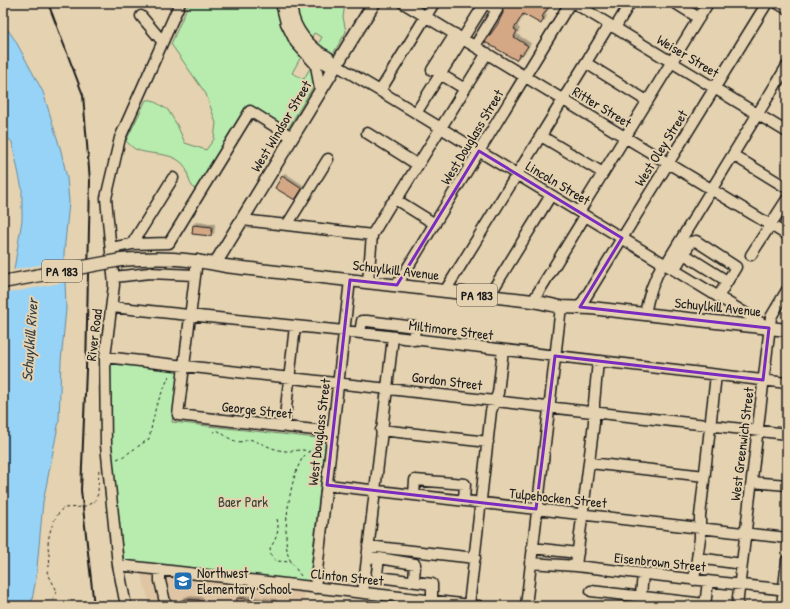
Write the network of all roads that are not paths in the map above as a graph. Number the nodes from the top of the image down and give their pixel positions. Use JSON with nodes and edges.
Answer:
{"nodes":[{"id":1,"x":180,"y":3,"type":"edge"},
{"id":2,"x":281,"y":3,"type":"edge"},
{"id":3,"x":291,"y":3,"type":"edge"},
{"id":4,"x":374,"y":3,"type":"edge"},
{"id":5,"x":403,"y":3,"type":"edge"},
{"id":6,"x":434,"y":3,"type":"edge"},
{"id":7,"x":485,"y":3,"type":"edge"},
{"id":8,"x":570,"y":3,"type":"edge"},
{"id":9,"x":574,"y":3,"type":"edge"},
{"id":10,"x":630,"y":3,"type":"edge"},
{"id":11,"x":675,"y":3,"type":"edge"},
{"id":12,"x":708,"y":3,"type":"edge"},
{"id":13,"x":767,"y":3,"type":"edge"},
{"id":14,"x":777,"y":3,"type":"edge"},
{"id":15,"x":787,"y":9,"type":"edge"},
{"id":16,"x":141,"y":16,"type":"dead end"},
{"id":17,"x":426,"y":16,"type":"junction"},
{"id":18,"x":699,"y":18,"type":"junction"},
{"id":19,"x":612,"y":26,"type":"junction"},
{"id":20,"x":458,"y":36,"type":"junction"},
{"id":21,"x":162,"y":41,"type":"junction"},
{"id":22,"x":476,"y":46,"type":"junction"},
{"id":23,"x":306,"y":53,"type":"junction"},
{"id":24,"x":487,"y":53,"type":"junction"},
{"id":25,"x":672,"y":62,"type":"junction"},
{"id":26,"x":586,"y":63,"type":"junction"},
{"id":27,"x":334,"y":64,"type":"junction"},
{"id":28,"x":436,"y":72,"type":"junction"},
{"id":29,"x":785,"y":74,"type":"edge"},
{"id":30,"x":525,"y":76,"type":"junction"},
{"id":31,"x":714,"y":88,"type":"junction"},
{"id":32,"x":464,"y":89,"type":"junction"},
{"id":33,"x":320,"y":90,"type":"junction"},
{"id":34,"x":380,"y":91,"type":"junction"},
{"id":35,"x":564,"y":100,"type":"junction"},
{"id":36,"x":647,"y":101,"type":"junction"},
{"id":37,"x":416,"y":113,"type":"junction"},
{"id":38,"x":758,"y":114,"type":"junction"},
{"id":39,"x":441,"y":128,"type":"junction"},
{"id":40,"x":787,"y":132,"type":"edge"},
{"id":41,"x":367,"y":133,"type":"dead end"},
{"id":42,"x":542,"y":136,"type":"junction"},
{"id":43,"x":292,"y":137,"type":"junction"},
{"id":44,"x":625,"y":137,"type":"junction"},
{"id":45,"x":479,"y":151,"type":"junction"},
{"id":46,"x":733,"y":155,"type":"junction"},
{"id":47,"x":328,"y":158,"type":"dead end"},
{"id":48,"x":668,"y":163,"type":"junction"},
{"id":49,"x":418,"y":165,"type":"junction"},
{"id":50,"x":603,"y":173,"type":"junction"},
{"id":51,"x":518,"y":175,"type":"junction"},
{"id":52,"x":173,"y":178,"type":"dead end"},
{"id":53,"x":787,"y":188,"type":"edge"},
{"id":54,"x":712,"y":190,"type":"junction"},
{"id":55,"x":551,"y":195,"type":"junction"},
{"id":56,"x":787,"y":199,"type":"edge"},
{"id":57,"x":395,"y":200,"type":"junction"},
{"id":58,"x":582,"y":214,"type":"junction"},
{"id":59,"x":242,"y":220,"type":"junction"},
{"id":60,"x":435,"y":224,"type":"junction"},
{"id":61,"x":287,"y":225,"type":"junction"},
{"id":62,"x":771,"y":225,"type":"junction"},
{"id":63,"x":372,"y":235,"type":"junction"},
{"id":64,"x":787,"y":235,"type":"edge"},
{"id":65,"x":622,"y":238,"type":"junction"},
{"id":66,"x":132,"y":244,"type":"junction"},
{"id":67,"x":111,"y":248,"type":"junction"},
{"id":68,"x":684,"y":254,"type":"junction"},
{"id":69,"x":751,"y":255,"type":"dead end"},
{"id":70,"x":215,"y":264,"type":"junction"},
{"id":71,"x":668,"y":266,"type":"junction"},
{"id":72,"x":195,"y":268,"type":"junction"},
{"id":73,"x":114,"y":277,"type":"junction"},
{"id":74,"x":350,"y":280,"type":"junction"},
{"id":75,"x":728,"y":281,"type":"junction"},
{"id":76,"x":3,"y":282,"type":"edge"},
{"id":77,"x":368,"y":282,"type":"junction"},
{"id":78,"x":397,"y":285,"type":"junction"},
{"id":79,"x":445,"y":291,"type":"junction"},
{"id":80,"x":787,"y":292,"type":"edge"},
{"id":81,"x":489,"y":296,"type":"junction"},
{"id":82,"x":718,"y":297,"type":"junction"},
{"id":83,"x":533,"y":301,"type":"junction"},
{"id":84,"x":112,"y":307,"type":"junction"},
{"id":85,"x":561,"y":307,"type":"junction"},
{"id":86,"x":578,"y":308,"type":"junction"},
{"id":87,"x":645,"y":314,"type":"junction"},
{"id":88,"x":189,"y":316,"type":"junction"},
{"id":89,"x":295,"y":326,"type":"junction"},
{"id":90,"x":770,"y":328,"type":"junction"},
{"id":91,"x":787,"y":330,"type":"edge"},
{"id":92,"x":344,"y":331,"type":"junction"},
{"id":93,"x":360,"y":333,"type":"junction"},
{"id":94,"x":393,"y":337,"type":"junction"},
{"id":95,"x":414,"y":340,"type":"junction"},
{"id":96,"x":503,"y":350,"type":"junction"},
{"id":97,"x":555,"y":356,"type":"junction"},
{"id":98,"x":105,"y":357,"type":"junction"},
{"id":99,"x":598,"y":361,"type":"junction"},
{"id":100,"x":179,"y":365,"type":"junction"},
{"id":101,"x":716,"y":375,"type":"junction"},
{"id":102,"x":289,"y":377,"type":"junction"},
{"id":103,"x":763,"y":380,"type":"junction"},
{"id":104,"x":338,"y":382,"type":"junction"},
{"id":105,"x":787,"y":383,"type":"edge"},
{"id":106,"x":387,"y":388,"type":"junction"},
{"id":107,"x":495,"y":401,"type":"junction"},
{"id":108,"x":548,"y":407,"type":"junction"},
{"id":109,"x":594,"y":412,"type":"junction"},
{"id":110,"x":710,"y":425,"type":"junction"},
{"id":111,"x":284,"y":426,"type":"junction"},
{"id":112,"x":382,"y":430,"type":"junction"},
{"id":113,"x":758,"y":431,"type":"junction"},
{"id":114,"x":332,"y":434,"type":"junction"},
{"id":115,"x":787,"y":434,"type":"edge"},
{"id":116,"x":488,"y":442,"type":"junction"},
{"id":117,"x":590,"y":463,"type":"junction"},
{"id":118,"x":705,"y":476,"type":"junction"},
{"id":119,"x":752,"y":482,"type":"junction"},
{"id":120,"x":326,"y":485,"type":"junction"},
{"id":121,"x":787,"y":485,"type":"edge"},
{"id":122,"x":375,"y":491,"type":"junction"},
{"id":123,"x":414,"y":495,"type":"junction"},
{"id":124,"x":464,"y":501,"type":"junction"},
{"id":125,"x":481,"y":503,"type":"junction"},
{"id":126,"x":536,"y":509,"type":"junction"},
{"id":127,"x":583,"y":514,"type":"junction"},
{"id":128,"x":700,"y":528,"type":"junction"},
{"id":129,"x":746,"y":533,"type":"junction"},
{"id":130,"x":787,"y":538,"type":"edge"},
{"id":131,"x":368,"y":546,"type":"junction"},
{"id":132,"x":532,"y":548,"type":"junction"},
{"id":133,"x":419,"y":552,"type":"junction"},
{"id":134,"x":578,"y":553,"type":"junction"},
{"id":135,"x":367,"y":557,"type":"junction"},
{"id":136,"x":378,"y":558,"type":"junction"},
{"id":137,"x":475,"y":558,"type":"junction"},
{"id":138,"x":698,"y":558,"type":"junction"},
{"id":139,"x":787,"y":560,"type":"edge"},
{"id":140,"x":530,"y":563,"type":"junction"},
{"id":141,"x":415,"y":564,"type":"junction"},
{"id":142,"x":742,"y":564,"type":"junction"},
{"id":143,"x":118,"y":565,"type":"junction"},
{"id":144,"x":576,"y":566,"type":"junction"},
{"id":145,"x":160,"y":570,"type":"junction"},
{"id":146,"x":643,"y":574,"type":"junction"},
{"id":147,"x":694,"y":580,"type":"junction"},
{"id":148,"x":414,"y":581,"type":"junction"},
{"id":149,"x":708,"y":581,"type":"junction"},
{"id":150,"x":740,"y":585,"type":"junction"},
{"id":151,"x":311,"y":587,"type":"junction"},
{"id":152,"x":785,"y":590,"type":"edge"},
{"id":153,"x":591,"y":591,"type":"dead end"},
{"id":154,"x":363,"y":593,"type":"junction"},
{"id":155,"x":432,"y":601,"type":"junction"},
{"id":156,"x":640,"y":601,"type":"edge"},
{"id":157,"x":705,"y":605,"type":"edge"},
{"id":158,"x":126,"y":606,"type":"edge"},
{"id":159,"x":166,"y":606,"type":"edge"},
{"id":160,"x":474,"y":606,"type":"edge"},
{"id":161,"x":526,"y":606,"type":"edge"},
{"id":162,"x":737,"y":606,"type":"edge"},
{"id":163,"x":782,"y":606,"type":"edge"}],
"edges":[{"from":1,"to":21,"type":"street","name":"River Road"},
{"from":2,"to":23,"type":"street","name":"Lincoln Street"},
{"from":3,"to":27,"type":"street","name":"Lincoln Street"},
{"from":4,"to":27,"type":"main road","name":"West Windsor Street"},
{"from":5,"to":17,"type":"street","name":"Ritter Street"},
{"from":6,"to":17,"type":"street"},
{"from":7,"to":20,"type":"street"},
{"from":7,"to":22,"type":"street"},
{"from":8,"to":30,"type":"street","name":"West Douglass Street"},
{"from":9,"to":19,"type":"street","name":"Weiser Street"},
{"from":10,"to":19,"type":"street"},
{"from":11,"to":18,"type":"street"},
{"from":12,"to":18,"type":"street"},
{"from":13,"to":31,"type":"street","name":"West Oley Street"},
{"from":14,"to":15,"type":"street"},
{"from":16,"to":21,"type":"street"},
{"from":17,"to":20,"type":"street","name":"Ritter Street"},
{"from":17,"to":34,"type":"street"},
{"from":18,"to":25,"type":"street"},
{"from":19,"to":25,"type":"street","name":"Weiser Street"},
{"from":19,"to":26,"type":"street"},
{"from":20,"to":22,"type":"street","name":"Ritter Street"},
{"from":20,"to":28,"type":"street"},
{"from":21,"to":67,"type":"street","name":"River Road"},
{"from":22,"to":24,"type":"street","name":"Ritter Street"},
{"from":23,"to":27,"type":"street","name":"Lincoln Street"},
{"from":23,"to":33,"type":"street","name":"Lincoln Street"},
{"from":24,"to":30,"type":"street","name":"Ritter Street"},
{"from":24,"to":32,"type":"street"},
{"from":25,"to":31,"type":"street","name":"Weiser Street"},
{"from":25,"to":36,"type":"street"},
{"from":26,"to":35,"type":"street"},
{"from":26,"to":36,"type":"street"},
{"from":27,"to":33,"type":"main road","name":"West Windsor Street"},
{"from":27,"to":34,"type":"street","name":"Lincoln Street"},
{"from":28,"to":32,"type":"street"},
{"from":28,"to":37,"type":"street"},
{"from":29,"to":38,"type":"street"},
{"from":30,"to":35,"type":"street","name":"Ritter Street"},
{"from":30,"to":45,"type":"street","name":"West Douglass Street"},
{"from":31,"to":38,"type":"street","name":"Weiser Street"},
{"from":31,"to":48,"type":"street","name":"West Oley Street"},
{"from":32,"to":39,"type":"street"},
{"from":33,"to":43,"type":"main road","name":"West Windsor Street"},
{"from":34,"to":37,"type":"street","name":"Lincoln Street"},
{"from":35,"to":42,"type":"street"},
{"from":35,"to":44,"type":"street","name":"Ritter Street"},
{"from":36,"to":44,"type":"street"},
{"from":37,"to":39,"type":"street","name":"Lincoln Street"},
{"from":38,"to":40,"type":"street","name":"Weiser Street"},
{"from":38,"to":46,"type":"street"},
{"from":39,"to":45,"type":"street","name":"Lincoln Street"},
{"from":39,"to":49,"type":"street"},
{"from":41,"to":49,"type":"street"},
{"from":42,"to":50,"type":"street"},
{"from":42,"to":51,"type":"street"},
{"from":43,"to":59,"type":"main road","name":"West Windsor Street"},
{"from":43,"to":66,"type":"street"},
{"from":44,"to":48,"type":"street","name":"Ritter Street"},
{"from":44,"to":50,"type":"street"},
{"from":45,"to":51,"type":"street","name":"Lincoln Street"},
{"from":45,"to":60,"type":"street","name":"West Douglass Street"},
{"from":46,"to":53,"type":"street"},
{"from":46,"to":54,"type":"street"},
{"from":47,"to":61,"type":"street"},
{"from":48,"to":54,"type":"street","name":"Ritter Street"},
{"from":48,"to":65,"type":"street","name":"West Oley Street"},
{"from":49,"to":57,"type":"street"},
{"from":50,"to":58,"type":"street"},
{"from":51,"to":55,"type":"street","name":"Lincoln Street"},
{"from":51,"to":79,"type":"street"},
{"from":52,"to":66,"type":"street"},
{"from":54,"to":62,"type":"street","name":"Ritter Street"},
{"from":54,"to":71,"type":"street"},
{"from":55,"to":58,"type":"street","name":"Lincoln Street"},
{"from":55,"to":81,"type":"street"},
{"from":56,"to":62,"type":"street"},
{"from":57,"to":60,"type":"street"},
{"from":57,"to":63,"type":"street"},
{"from":58,"to":65,"type":"street","name":"Lincoln Street"},
{"from":58,"to":83,"type":"street"},
{"from":59,"to":61,"type":"street"},
{"from":59,"to":70,"type":"main road","name":"West Windsor Street"},
{"from":60,"to":78,"type":"street","name":"West Douglass Street"},
{"from":61,"to":63,"type":"street"},
{"from":62,"to":64,"type":"street","name":"Ritter Street"},
{"from":62,"to":69,"type":"street"},
{"from":63,"to":77,"type":"street"},
{"from":65,"to":71,"type":"street","name":"Lincoln Street"},
{"from":65,"to":86,"type":"street","name":"West Oley Street"},
{"from":66,"to":67,"type":"street"},
{"from":67,"to":73,"type":"street","name":"River Road"},
{"from":68,"to":71,"type":"street"},
{"from":68,"to":75,"type":"street"},
{"from":68,"to":75,"type":"street"},
{"from":70,"to":72,"type":"main road","name":"Schuylkill Avenue","number":"PA 183"},
{"from":70,"to":74,"type":"main road","name":"Schuylkill Avenue","number":"PA 183"},
{"from":71,"to":82,"type":"street","name":"Lincoln Street"},
{"from":71,"to":87,"type":"street"},
{"from":72,"to":73,"type":"street","name":"Schuylkill Avenue"},
{"from":72,"to":76,"type":"main road","name":"Schuylkill Avenue","number":"PA 183","bridge":true},
{"from":72,"to":88,"type":"street"},
{"from":73,"to":84,"type":"street","name":"River Road"},
{"from":74,"to":77,"type":"main road","name":"Schuylkill Avenue","number":"PA 183"},
{"from":74,"to":92,"type":"street","name":"West Douglass Street"},
{"from":75,"to":82,"type":"street"},
{"from":77,"to":78,"type":"main road","name":"Schuylkill Avenue","number":"PA 183"},
{"from":78,"to":79,"type":"main road","name":"Schuylkill Avenue","number":"PA 183"},
{"from":79,"to":81,"type":"main road","name":"Schuylkill Avenue","number":"PA 183"},
{"from":80,"to":90,"type":"street","name":"West Greenwich Street"},
{"from":81,"to":83,"type":"main road","name":"Schuylkill Avenue","number":"PA 183"},
{"from":82,"to":90,"type":"street","name":"Lincoln Street"},
{"from":83,"to":85,"type":"main road","name":"Schuylkill Avenue","number":"PA 183"},
{"from":84,"to":88,"type":"street","name":"Miltimore Street"},
{"from":84,"to":98,"type":"street","name":"River Road"},
{"from":85,"to":86,"type":"main road","name":"Schuylkill Avenue","number":"PA 183"},
{"from":85,"to":97,"type":"street"},
{"from":86,"to":87,"type":"main road","name":"Schuylkill Avenue","number":"PA 183"},
{"from":87,"to":90,"type":"main road","name":"Schuylkill Avenue","number":"PA 183"},
{"from":88,"to":89,"type":"street","name":"Miltimore Street"},
{"from":88,"to":100,"type":"street"},
{"from":89,"to":92,"type":"street","name":"Miltimore Street"},
{"from":89,"to":102,"type":"street"},
{"from":90,"to":91,"type":"main road","name":"Schuylkill Avenue","number":"PA 183"},
{"from":90,"to":103,"type":"street","name":"West Greenwich Street"},
{"from":92,"to":93,"type":"street","name":"Miltimore Street"},
{"from":92,"to":104,"type":"street","name":"West Douglass Street"},
{"from":93,"to":94,"type":"street","name":"Miltimore Street"},
{"from":93,"to":95,"type":"street"},
{"from":94,"to":95,"type":"street","name":"Miltimore Street"},
{"from":94,"to":106,"type":"street"},
{"from":95,"to":96,"type":"street","name":"Miltimore Street"},
{"from":96,"to":97,"type":"street","name":"Miltimore Street"},
{"from":96,"to":107,"type":"street"},
{"from":97,"to":99,"type":"street","name":"Miltimore Street"},
{"from":97,"to":108,"type":"street"},
{"from":98,"to":100,"type":"street","name":"Gordon Street"},
{"from":98,"to":143,"type":"street","name":"River Road"},
{"from":99,"to":101,"type":"street","name":"Miltimore Street"},
{"from":99,"to":109,"type":"street"},
{"from":100,"to":102,"type":"street","name":"Gordon Street"},
{"from":100,"to":111,"type":"street","name":"George Street"},
{"from":101,"to":103,"type":"street","name":"Miltimore Street"},
{"from":101,"to":110,"type":"street"},
{"from":102,"to":104,"type":"street","name":"Gordon Street"},
{"from":102,"to":111,"type":"street"},
{"from":103,"to":105,"type":"street","name":"Miltimore Street"},
{"from":103,"to":113,"type":"street","name":"West Greenwich Street"},
{"from":104,"to":106,"type":"street","name":"Gordon Street"},
{"from":104,"to":114,"type":"street","name":"West Douglass Street"},
{"from":106,"to":107,"type":"street","name":"Gordon Street"},
{"from":106,"to":112,"type":"street"},
{"from":107,"to":108,"type":"street","name":"Gordon Street"},
{"from":107,"to":116,"type":"street"},
{"from":108,"to":109,"type":"street","name":"Gordon Street"},
{"from":108,"to":126,"type":"street"},
{"from":109,"to":110,"type":"street","name":"Gordon Street"},
{"from":109,"to":117,"type":"street"},
{"from":110,"to":113,"type":"street","name":"Gordon Street"},
{"from":110,"to":118,"type":"street"},
{"from":111,"to":114,"type":"street","name":"George Street"},
{"from":112,"to":116,"type":"street"},
{"from":112,"to":122,"type":"street"},
{"from":113,"to":115,"type":"street","name":"Gordon Street"},
{"from":113,"to":119,"type":"street","name":"West Greenwich Street"},
{"from":114,"to":120,"type":"street","name":"West Douglass Street"},
{"from":116,"to":125,"type":"street"},
{"from":117,"to":118,"type":"street"},
{"from":117,"to":127,"type":"street"},
{"from":118,"to":128,"type":"street"},
{"from":119,"to":121,"type":"street"},
{"from":119,"to":129,"type":"street","name":"West Greenwich Street"},
{"from":120,"to":122,"type":"street","name":"Tulpehocken Street"},
{"from":120,"to":151,"type":"street","name":"West Douglass Street"},
{"from":122,"to":123,"type":"street","name":"Tulpehocken Street"},
{"from":122,"to":131,"type":"street"},
{"from":123,"to":124,"type":"street","name":"Tulpehocken Street"},
{"from":123,"to":124,"type":"street"},
{"from":124,"to":125,"type":"street","name":"Tulpehocken Street"},
{"from":125,"to":126,"type":"street","name":"Tulpehocken Street"},
{"from":125,"to":137,"type":"street"},
{"from":126,"to":127,"type":"street","name":"Tulpehocken Street"},
{"from":126,"to":132,"type":"street"},
{"from":127,"to":128,"type":"street","name":"Tulpehocken Street"},
{"from":127,"to":134,"type":"street"},
{"from":128,"to":129,"type":"street","name":"Tulpehocken Street"},
{"from":128,"to":138,"type":"street"},
{"from":129,"to":130,"type":"street","name":"Tulpehocken Street"},
{"from":129,"to":142,"type":"street","name":"West Greenwich Street"},
{"from":131,"to":133,"type":"street"},
{"from":131,"to":135,"type":"street"},
{"from":132,"to":134,"type":"street"},
{"from":132,"to":140,"type":"street"},
{"from":133,"to":137,"type":"street"},
{"from":133,"to":141,"type":"street"},
{"from":134,"to":144,"type":"street"},
{"from":135,"to":136,"type":"street"},
{"from":135,"to":154,"type":"street"},
{"from":136,"to":141,"type":"street"},
{"from":136,"to":148,"type":"street"},
{"from":137,"to":160,"type":"street"},
{"from":138,"to":142,"type":"street"},
{"from":138,"to":147,"type":"street"},
{"from":139,"to":152,"type":"street"},
{"from":140,"to":144,"type":"street","name":"Eisenbrown Street"},
{"from":140,"to":161,"type":"street"},
{"from":141,"to":148,"type":"street"},
{"from":142,"to":150,"type":"street","name":"West Greenwich Street"},
{"from":143,"to":145,"type":"street","name":"Clinton Street"},
{"from":143,"to":158,"type":"street","name":"River Road"},
{"from":144,"to":146,"type":"street","name":"Eisenbrown Street"},
{"from":145,"to":151,"type":"street","name":"Clinton Street"},
{"from":145,"to":159,"type":"street"},
{"from":146,"to":147,"type":"street","name":"Eisenbrown Street"},
{"from":146,"to":156,"type":"street"},
{"from":147,"to":149,"type":"street","name":"Eisenbrown Street"},
{"from":148,"to":155,"type":"street"},
{"from":149,"to":150,"type":"street","name":"Eisenbrown Street"},
{"from":149,"to":157,"type":"street"},
{"from":150,"to":152,"type":"street","name":"Eisenbrown Street"},
{"from":150,"to":162,"type":"street","name":"West Greenwich Street"},
{"from":151,"to":154,"type":"street","name":"Clinton Street"},
{"from":152,"to":163,"type":"street"},
{"from":153,"to":156,"type":"street"},
{"from":154,"to":155,"type":"street","name":"Clinton Street"},
{"from":155,"to":160,"type":"street","name":"Clinton Street"},
{"from":156,"to":157,"type":"street"}]}
